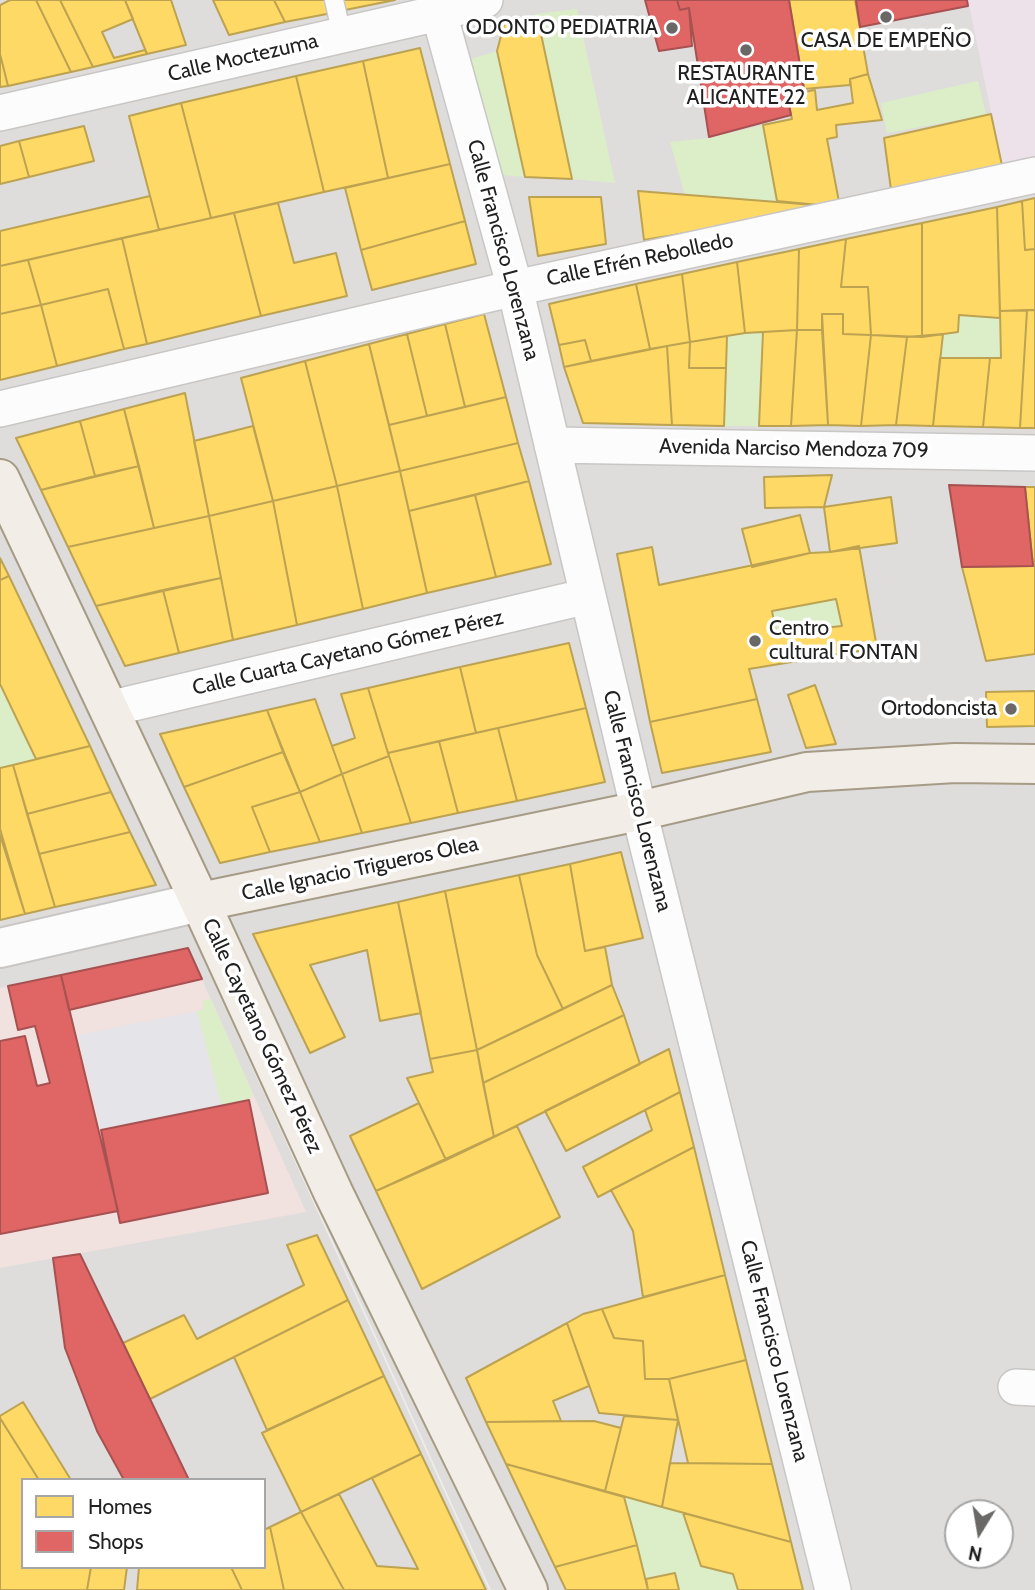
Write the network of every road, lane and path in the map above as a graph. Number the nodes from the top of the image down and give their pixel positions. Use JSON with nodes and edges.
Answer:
{"nodes":[{"id":1,"x":334,"y":0,"type":"edge"},
{"id":2,"x":485,"y":0,"type":"edge"},
{"id":3,"x":439,"y":13,"type":"junction"},
{"id":4,"x":342,"y":35,"type":"junction"},
{"id":5,"x":0,"y":113,"type":"edge"},
{"id":6,"x":1035,"y":175,"type":"edge"},
{"id":7,"x":515,"y":288,"type":"junction"},
{"id":8,"x":0,"y":409,"type":"edge"},
{"id":9,"x":552,"y":444,"type":"junction"},
{"id":10,"x":1035,"y":453,"type":"edge"},
{"id":11,"x":0,"y":479,"type":"edge"},
{"id":12,"x":588,"y":596,"type":"junction"},
{"id":13,"x":107,"y":709,"type":"junction"},
{"id":14,"x":1035,"y":764,"type":"edge"},
{"id":15,"x":639,"y":811,"type":"junction"},
{"id":16,"x":200,"y":902,"type":"junction"},
{"id":17,"x":0,"y":948,"type":"edge"},
{"id":18,"x":528,"y":1590,"type":"edge"},
{"id":19,"x":833,"y":1590,"type":"edge"}],
"edges":[{"from":1,"to":4,"type":"lane"},
{"from":2,"to":3,"type":"street","name":"Calle Moctezuma"},
{"from":3,"to":4,"type":"street","name":"Calle Moctezuma"},
{"from":3,"to":7,"type":"street","name":"Calle Francisco Lorenzana"},
{"from":4,"to":5,"type":"street","name":"Calle Moctezuma"},
{"from":6,"to":7,"type":"street","name":"Calle Efrén Rebolledo"},
{"from":7,"to":8,"type":"street","name":"Calle Efrén Rebolledo"},
{"from":7,"to":9,"type":"street","name":"Calle Francisco Lorenzana"},
{"from":9,"to":10,"type":"street","name":"Avenida Narciso Mendoza 709"},
{"from":9,"to":12,"type":"street","name":"Calle Francisco Lorenzana"},
{"from":11,"to":13,"type":"main road","name":"Calle Cayetano Gómez Pérez"},
{"from":12,"to":13,"type":"street","name":"Calle Cuarta Cayetano Gómez Pérez"},
{"from":12,"to":15,"type":"street","name":"Calle Francisco Lorenzana"},
{"from":13,"to":16,"type":"main road","name":"Calle Cayetano Gómez Pérez"},
{"from":14,"to":15,"type":"main road","name":"Calle Ignacio Trigueros Olea"},
{"from":15,"to":16,"type":"main road","name":"Calle Ignacio Trigueros Olea"},
{"from":15,"to":19,"type":"street","name":"Calle Francisco Lorenzana"},
{"from":16,"to":17,"type":"street","name":"Calle Ignacio Trigueros Olea"},
{"from":16,"to":18,"type":"main road","name":"Calle Cayetano Gómez Pérez"}]}
